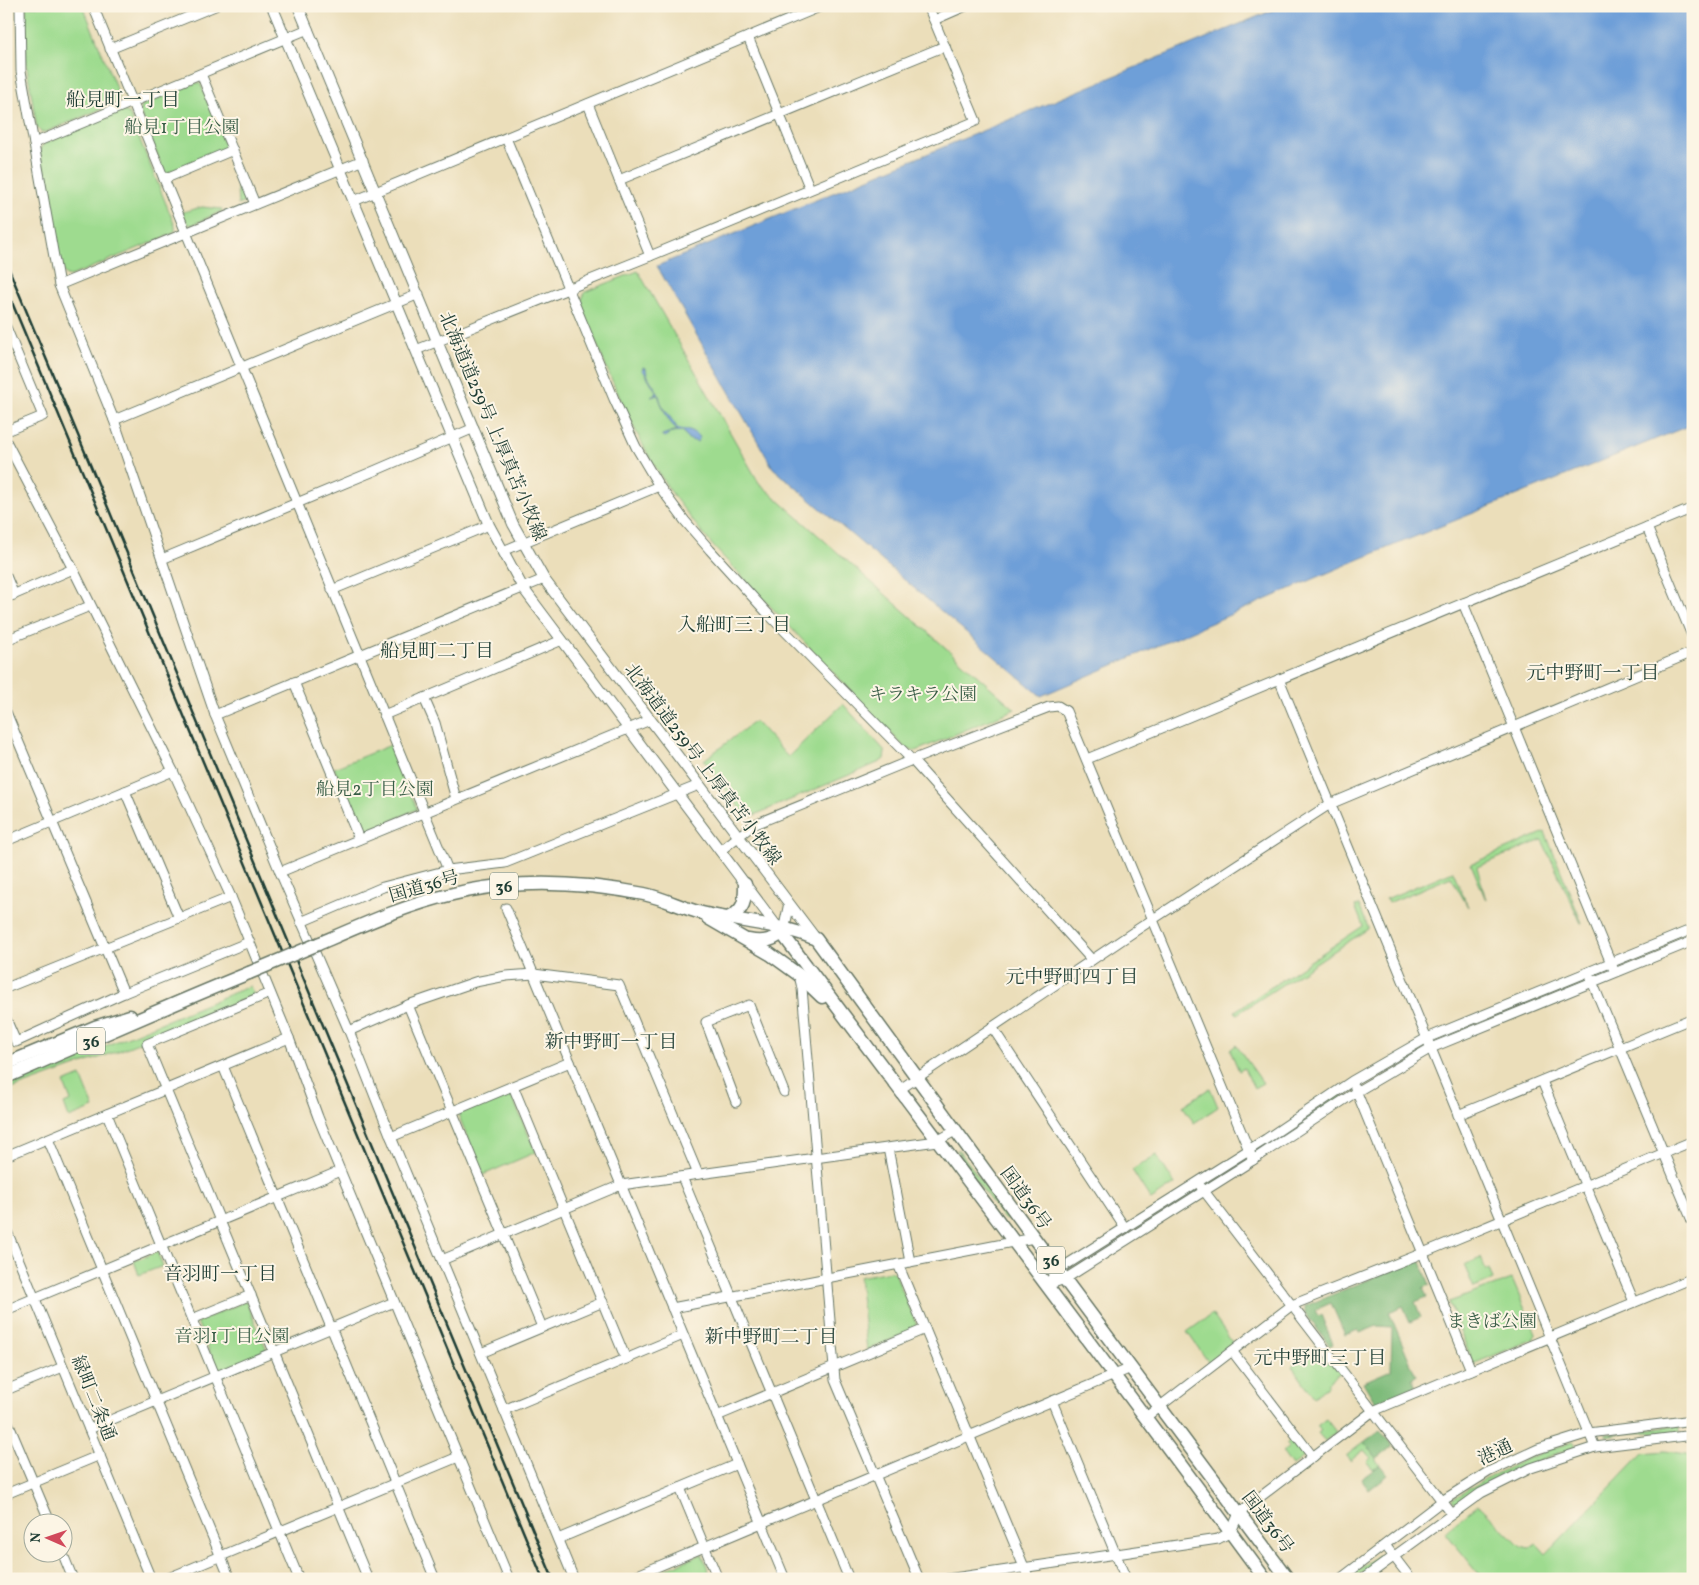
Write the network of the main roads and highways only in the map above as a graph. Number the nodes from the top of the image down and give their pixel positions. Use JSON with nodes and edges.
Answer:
{"nodes":[{"id":1,"x":272,"y":6,"type":"edge"},
{"id":2,"x":298,"y":6,"type":"edge"},
{"id":3,"x":745,"y":884,"type":"junction"},
{"id":4,"x":789,"y":906,"type":"junction"},
{"id":5,"x":697,"y":912,"type":"junction"},
{"id":6,"x":728,"y":918,"type":"junction"},
{"id":7,"x":781,"y":930,"type":"junction"},
{"id":8,"x":744,"y":939,"type":"junction"},
{"id":9,"x":816,"y":939,"type":"junction"},
{"id":10,"x":175,"y":1002,"type":"junction"},
{"id":11,"x":846,"y":1020,"type":"junction"},
{"id":12,"x":6,"y":1064,"type":"edge"},
{"id":13,"x":6,"y":1077,"type":"edge"},
{"id":14,"x":1265,"y":1579,"type":"edge"},
{"id":15,"x":1288,"y":1579,"type":"edge"}],
"edges":[{"from":1,"to":3,"type":"main road"},
{"from":2,"to":4,"type":"main road","name":"北海道道259号 上厚真苫小牧線"},
{"from":3,"to":6,"type":"highway"},
{"from":3,"to":7,"type":"main road"},
{"from":4,"to":7,"type":"main road"},
{"from":4,"to":9,"type":"main road","name":"北海道道259号 上厚真苫小牧線"},
{"from":5,"to":6,"type":"highway","name":"国道36号","number":"36"},
{"from":5,"to":8,"type":"highway","name":"国道36号","number":"36"},
{"from":5,"to":10,"type":"highway","name":"国道36号","number":"36","bridge":true},
{"from":6,"to":7,"type":"highway","name":"国道36号","number":"36"},
{"from":7,"to":8,"type":"highway","number":"36"},
{"from":7,"to":9,"type":"highway","name":"国道36号","number":"36"},
{"from":7,"to":11,"type":"highway","name":"国道36号","number":"36"},
{"from":8,"to":11,"type":"highway","name":"国道36号","number":"36"},
{"from":9,"to":15,"type":"highway","name":"国道36号","number":"36"},
{"from":10,"to":12,"type":"highway","name":"国道36号","number":"36"},
{"from":10,"to":13,"type":"highway","name":"国道36号","number":"36"},
{"from":11,"to":14,"type":"highway","name":"国道36号","number":"36"}]}
